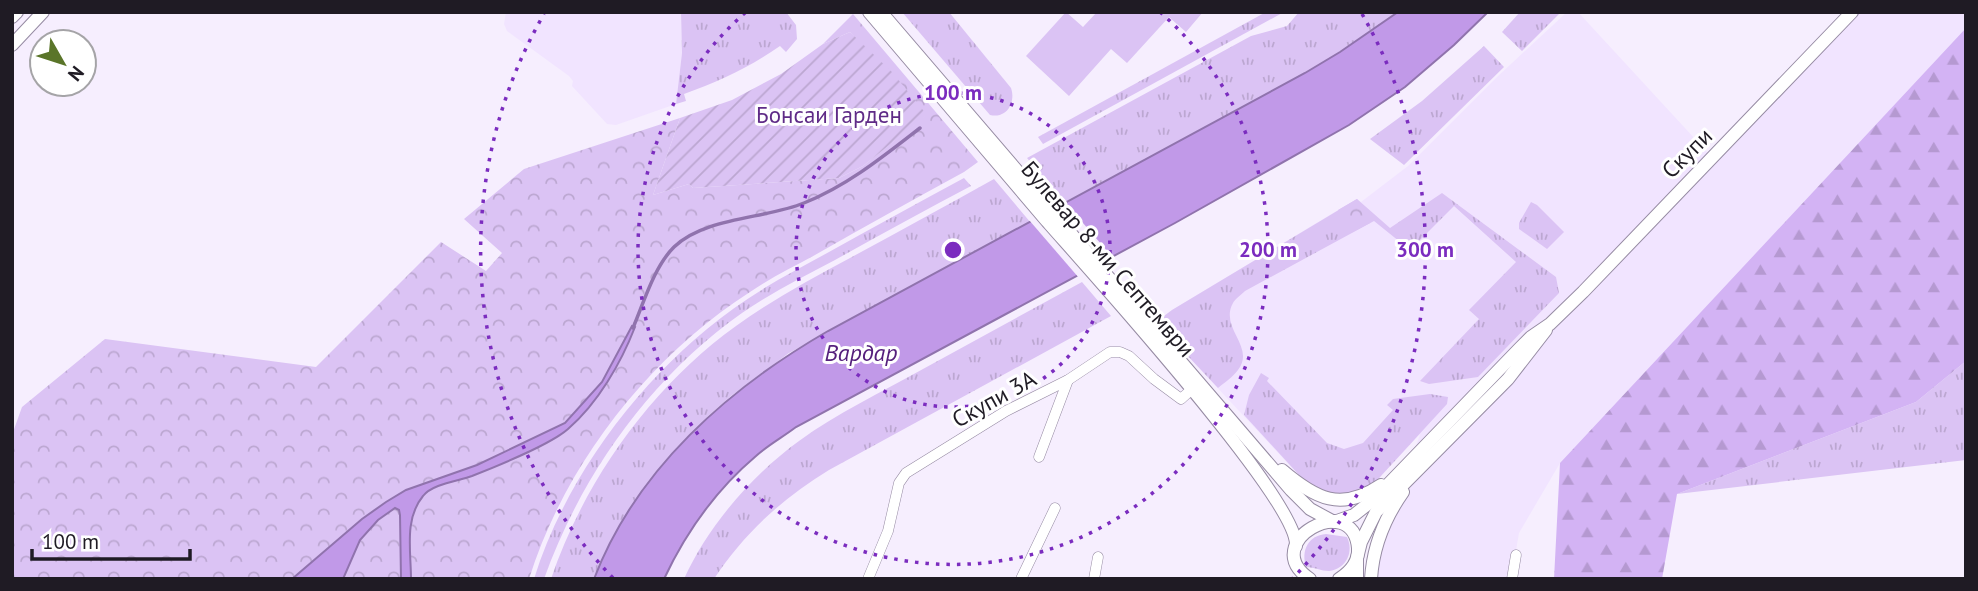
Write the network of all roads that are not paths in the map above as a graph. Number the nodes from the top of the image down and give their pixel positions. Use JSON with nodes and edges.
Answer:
{"nodes":[{"id":1,"x":17,"y":12,"type":"edge"},
{"id":2,"x":43,"y":12,"type":"edge"},
{"id":3,"x":869,"y":12,"type":"edge"},
{"id":4,"x":1852,"y":12,"type":"edge"},
{"id":5,"x":12,"y":17,"type":"edge"},
{"id":6,"x":882,"y":18,"type":"edge"},
{"id":7,"x":12,"y":45,"type":"edge"},
{"id":8,"x":1142,"y":323,"type":"junction"},
{"id":9,"x":1550,"y":324,"type":"junction"},
{"id":10,"x":1068,"y":380,"type":"junction"},
{"id":11,"x":1192,"y":389,"type":"junction"},
{"id":12,"x":1260,"y":452,"type":"junction"},
{"id":13,"x":1432,"y":454,"type":"junction"},
{"id":14,"x":1039,"y":457,"type":"dead end"},
{"id":15,"x":1404,"y":468,"type":"junction"},
{"id":16,"x":1055,"y":508,"type":"dead end"},
{"id":17,"x":1334,"y":522,"type":"junction"},
{"id":18,"x":1296,"y":546,"type":"junction"},
{"id":19,"x":1516,"y":555,"type":"dead end"},
{"id":20,"x":1098,"y":557,"type":"dead end"},
{"id":21,"x":1357,"y":558,"type":"junction"},
{"id":22,"x":868,"y":579,"type":"edge"},
{"id":23,"x":1021,"y":579,"type":"edge"},
{"id":24,"x":1094,"y":579,"type":"edge"},
{"id":25,"x":1310,"y":579,"type":"edge"},
{"id":26,"x":1339,"y":579,"type":"edge"},
{"id":27,"x":1357,"y":579,"type":"edge"},
{"id":28,"x":1371,"y":579,"type":"edge"},
{"id":29,"x":1512,"y":579,"type":"edge"}],
"edges":[{"from":1,"to":5,"type":"street"},
{"from":2,"to":7,"type":"street"},
{"from":3,"to":6,"type":"street","name":"Булевар 8-ми Септември"},
{"from":4,"to":9,"type":"street","name":"Скупи"},
{"from":6,"to":8,"type":"street","name":"Булевар 8-ми Септември"},
{"from":8,"to":11,"type":"street","name":"Булевар 8-ми Септември"},
{"from":8,"to":12,"type":"street","name":"Булевар 8-ми Септември"},
{"from":9,"to":13,"type":"street","name":"Скупи"},
{"from":9,"to":15,"type":"street","name":"Скупи"},
{"from":10,"to":11,"type":"street","name":"Скупи 3А"},
{"from":10,"to":14,"type":"street"},
{"from":10,"to":22,"type":"street","name":"Скупи 3А"},
{"from":11,"to":18,"type":"street","name":"Булевар 8-ми Септември"},
{"from":12,"to":15,"type":"street"},
{"from":12,"to":17,"type":"street","name":"Булевар 8-ми Септември"},
{"from":13,"to":21,"type":"street","name":"Скупи"},
{"from":13,"to":28,"type":"street"},
{"from":15,"to":17,"type":"street","name":"Скупи"},
{"from":16,"to":23,"type":"street"},
{"from":17,"to":18,"type":"street","name":"Скупи"},
{"from":17,"to":21,"type":"street","name":"Булевар 8-ми Септември"},
{"from":18,"to":25,"type":"street","name":"Булевар 8-ми Септември"},
{"from":19,"to":29,"type":"street"},
{"from":20,"to":24,"type":"street"},
{"from":21,"to":26,"type":"street"},
{"from":21,"to":27,"type":"street"}]}
